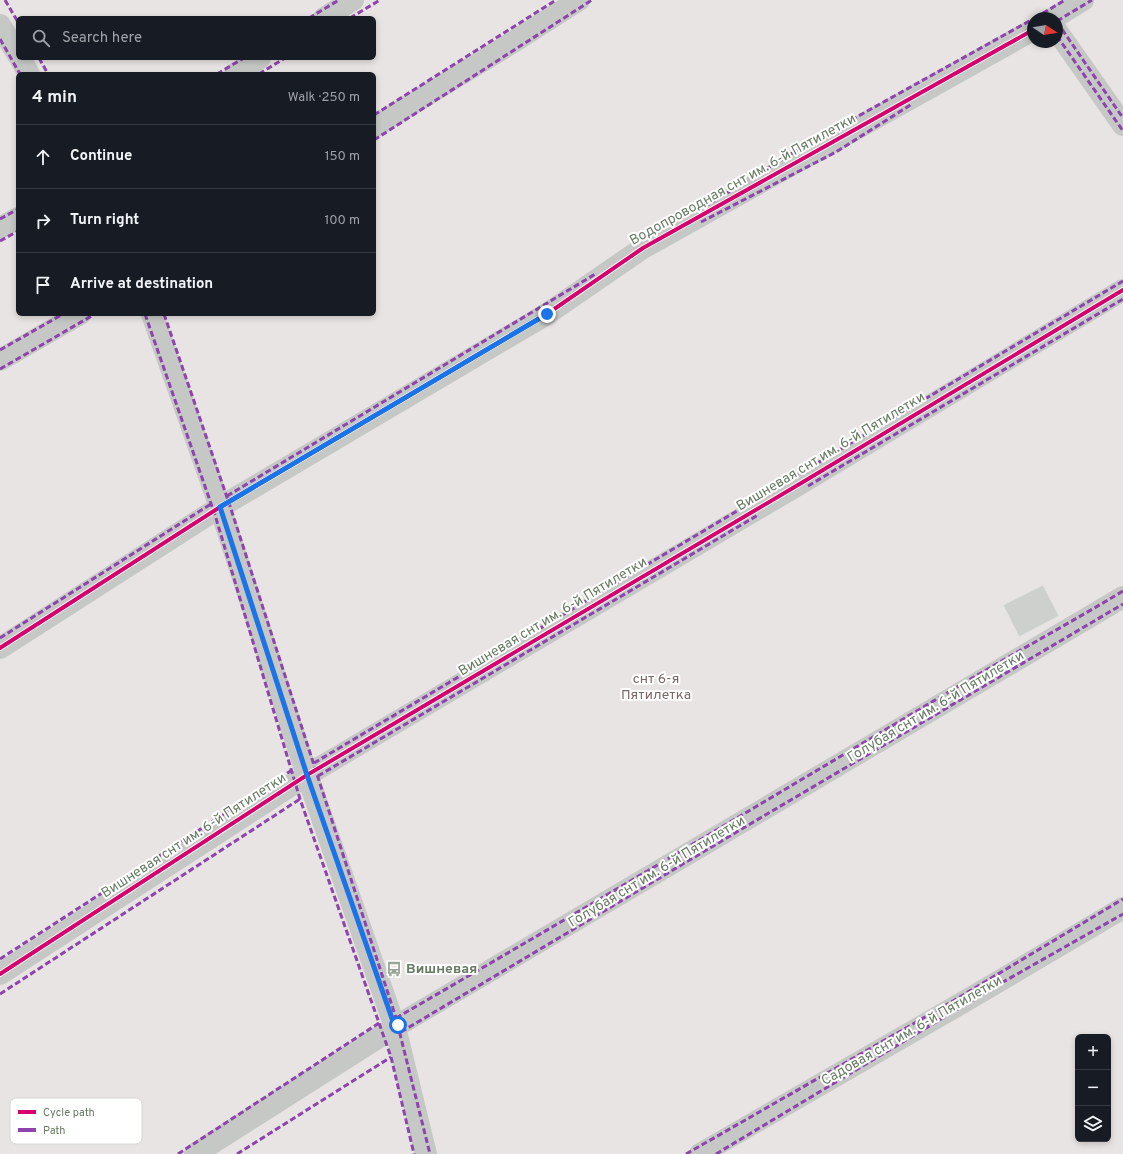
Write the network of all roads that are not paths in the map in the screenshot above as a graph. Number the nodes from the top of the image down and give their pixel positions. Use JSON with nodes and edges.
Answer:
{"nodes":[{"id":1,"x":353,"y":0,"type":"edge"},
{"id":2,"x":579,"y":0,"type":"edge"},
{"id":3,"x":1083,"y":0,"type":"edge"},
{"id":4,"x":1063,"y":12,"type":"edge"},
{"id":5,"x":327,"y":16,"type":"edge"},
{"id":6,"x":0,"y":24,"type":"edge"},
{"id":7,"x":1027,"y":33,"type":"edge"},
{"id":8,"x":1063,"y":40,"type":"edge"},
{"id":9,"x":16,"y":52,"type":"edge"},
{"id":10,"x":21,"y":60,"type":"edge"},
{"id":11,"x":257,"y":60,"type":"edge"},
{"id":12,"x":28,"y":72,"type":"edge"},
{"id":13,"x":238,"y":72,"type":"edge"},
{"id":14,"x":1123,"y":125,"type":"edge"},
{"id":15,"x":376,"y":126,"type":"edge"},
{"id":16,"x":16,"y":219,"type":"edge"},
{"id":17,"x":0,"y":228,"type":"edge"},
{"id":18,"x":1123,"y":290,"type":"edge"},
{"id":19,"x":77,"y":316,"type":"edge"},
{"id":20,"x":153,"y":316,"type":"edge"},
{"id":21,"x":0,"y":360,"type":"edge"},
{"id":22,"x":220,"y":507,"type":"junction"},
{"id":23,"x":1123,"y":597,"type":"edge"},
{"id":24,"x":0,"y":648,"type":"edge"},
{"id":25,"x":307,"y":775,"type":"junction"},
{"id":26,"x":1123,"y":908,"type":"edge"},
{"id":27,"x":0,"y":974,"type":"edge"},
{"id":28,"x":395,"y":1027,"type":"junction"},
{"id":29,"x":195,"y":1154,"type":"edge"},
{"id":30,"x":426,"y":1154,"type":"edge"},
{"id":31,"x":700,"y":1154,"type":"edge"}],
"edges":[{"from":1,"to":5,"type":"street"},
{"from":2,"to":15,"type":"street"},
{"from":3,"to":4,"type":"street"},
{"from":6,"to":9,"type":"street"},
{"from":7,"to":22,"type":"street","name":"Водопроводная снт им. 6-й Пятилетки"},
{"from":8,"to":14,"type":"street"},
{"from":10,"to":12,"type":"street"},
{"from":11,"to":13,"type":"street"},
{"from":16,"to":17,"type":"street"},
{"from":18,"to":25,"type":"street","name":"Вишневая снт им. 6-й Пятилетки"},
{"from":19,"to":21,"type":"street"},
{"from":20,"to":22,"type":"street"},
{"from":22,"to":24,"type":"street","name":"Водопроводная снт им. 6-й Пятилетки"},
{"from":22,"to":25,"type":"street"},
{"from":23,"to":28,"type":"street","name":"Голубая снт им. 6-й Пятилетки"},
{"from":25,"to":27,"type":"street","name":"Вишневая снт им. 6-й Пятилетки"},
{"from":25,"to":28,"type":"street"},
{"from":26,"to":31,"type":"street","name":"Садовая снт им. 6-й Пятилетки"},
{"from":28,"to":29,"type":"street","name":"Голубая снт им. 6-й Пятилетки"},
{"from":28,"to":30,"type":"street"}]}
